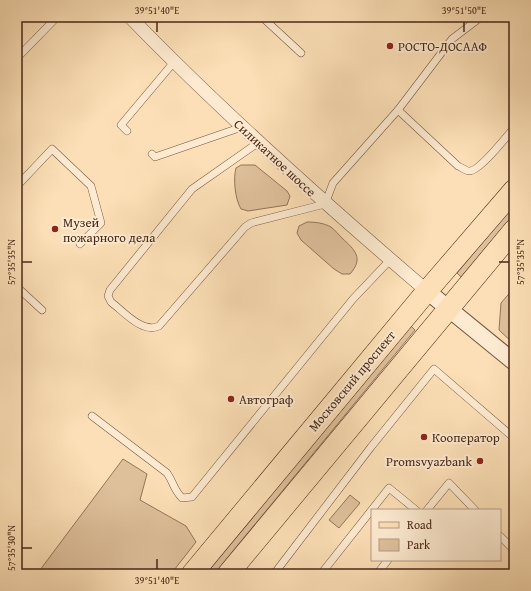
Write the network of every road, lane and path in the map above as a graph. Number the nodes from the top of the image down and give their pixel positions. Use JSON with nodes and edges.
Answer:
{"nodes":[{"id":1,"x":57,"y":17,"type":"edge"},
{"id":2,"x":262,"y":17,"type":"edge"},
{"id":3,"x":481,"y":17,"type":"edge"},
{"id":4,"x":137,"y":19,"type":"edge"},
{"id":5,"x":301,"y":54,"type":"dead end"},
{"id":6,"x":17,"y":58,"type":"edge"},
{"id":7,"x":174,"y":62,"type":"junction"},
{"id":8,"x":398,"y":110,"type":"junction"},
{"id":9,"x":242,"y":127,"type":"junction"},
{"id":10,"x":514,"y":128,"type":"edge"},
{"id":11,"x":127,"y":131,"type":"dead end"},
{"id":12,"x":259,"y":142,"type":"junction"},
{"id":13,"x":152,"y":154,"type":"dead end"},
{"id":14,"x":17,"y":186,"type":"edge"},
{"id":15,"x":514,"y":190,"type":"edge"},
{"id":16,"x":326,"y":204,"type":"junction"},
{"id":17,"x":514,"y":230,"type":"edge"},
{"id":18,"x":80,"y":244,"type":"dead end"},
{"id":19,"x":390,"y":260,"type":"junction"},
{"id":20,"x":17,"y":286,"type":"edge"},
{"id":21,"x":427,"y":291,"type":"junction"},
{"id":22,"x":448,"y":308,"type":"junction"},
{"id":23,"x":42,"y":310,"type":"dead end"},
{"id":24,"x":514,"y":362,"type":"edge"},
{"id":25,"x":92,"y":416,"type":"dead end"},
{"id":26,"x":514,"y":438,"type":"edge"},
{"id":27,"x":373,"y":509,"type":"edge"},
{"id":28,"x":415,"y":509,"type":"edge"},
{"id":29,"x":428,"y":509,"type":"edge"},
{"id":30,"x":474,"y":509,"type":"edge"},
{"id":31,"x":371,"y":512,"type":"edge"},
{"id":32,"x":501,"y":537,"type":"edge"},
{"id":33,"x":514,"y":550,"type":"edge"},
{"id":34,"x":387,"y":561,"type":"edge"},
{"id":35,"x":192,"y":574,"type":"edge"},
{"id":36,"x":228,"y":574,"type":"edge"},
{"id":37,"x":274,"y":574,"type":"edge"},
{"id":38,"x":321,"y":574,"type":"edge"},
{"id":39,"x":377,"y":574,"type":"edge"}],
"edges":[{"from":1,"to":6,"type":"lane"},
{"from":2,"to":5,"type":"lane"},
{"from":3,"to":8,"type":"lane"},
{"from":4,"to":7,"type":"street","name":"Силикатное шоссе"},
{"from":7,"to":9,"type":"street","name":"Силикатное шоссе"},
{"from":7,"to":11,"type":"lane"},
{"from":8,"to":10,"type":"lane"},
{"from":8,"to":16,"type":"lane"},
{"from":9,"to":12,"type":"street","name":"Силикатное шоссе"},
{"from":9,"to":13,"type":"lane"},
{"from":12,"to":16,"type":"street","name":"Силикатное шоссе"},
{"from":12,"to":16,"type":"lane"},
{"from":14,"to":18,"type":"lane"},
{"from":15,"to":21,"type":"main road","name":"Московский проспект"},
{"from":16,"to":19,"type":"street","name":"Силикатное шоссе"},
{"from":17,"to":22,"type":"main road","name":"Московский проспект"},
{"from":19,"to":21,"type":"street","name":"Силикатное шоссе"},
{"from":19,"to":25,"type":"lane"},
{"from":20,"to":23,"type":"lane"},
{"from":21,"to":22,"type":"street"},
{"from":21,"to":35,"type":"main road","name":"Московский проспект"},
{"from":22,"to":24,"type":"street"},
{"from":22,"to":36,"type":"main road","name":"Московский проспект"},
{"from":26,"to":37,"type":"lane"},
{"from":27,"to":28,"type":"lane"},
{"from":29,"to":30,"type":"lane"},
{"from":31,"to":38,"type":"lane"},
{"from":32,"to":33,"type":"lane"},
{"from":34,"to":39,"type":"lane"}]}
